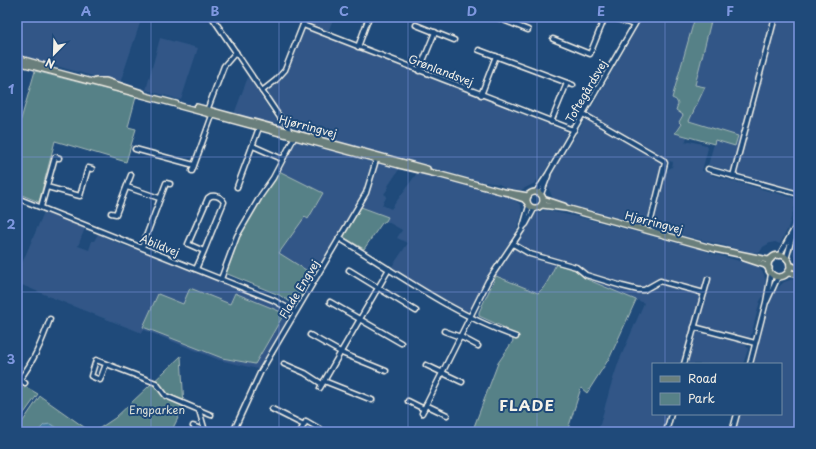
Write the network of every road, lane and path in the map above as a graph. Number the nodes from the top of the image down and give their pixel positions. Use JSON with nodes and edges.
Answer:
{"nodes":[{"id":1,"x":212,"y":17,"type":"edge"},
{"id":2,"x":306,"y":17,"type":"edge"},
{"id":3,"x":369,"y":17,"type":"edge"},
{"id":4,"x":496,"y":17,"type":"edge"},
{"id":5,"x":512,"y":17,"type":"edge"},
{"id":6,"x":605,"y":17,"type":"edge"},
{"id":7,"x":615,"y":17,"type":"edge"},
{"id":8,"x":639,"y":17,"type":"edge"},
{"id":9,"x":775,"y":17,"type":"edge"},
{"id":10,"x":510,"y":22,"type":"junction"},
{"id":11,"x":416,"y":25,"type":"dead end"},
{"id":12,"x":634,"y":25,"type":"junction"},
{"id":13,"x":303,"y":26,"type":"junction"},
{"id":14,"x":528,"y":30,"type":"dead end"},
{"id":15,"x":435,"y":32,"type":"junction"},
{"id":16,"x":553,"y":39,"type":"dead end"},
{"id":17,"x":454,"y":40,"type":"dead end"},
{"id":18,"x":358,"y":47,"type":"junction"},
{"id":19,"x":479,"y":50,"type":"dead end"},
{"id":20,"x":236,"y":52,"type":"junction"},
{"id":21,"x":496,"y":56,"type":"junction"},
{"id":22,"x":17,"y":58,"type":"edge"},
{"id":23,"x":17,"y":62,"type":"edge"},
{"id":24,"x":53,"y":71,"type":"junction"},
{"id":25,"x":420,"y":71,"type":"junction"},
{"id":26,"x":567,"y":83,"type":"junction"},
{"id":27,"x":573,"y":85,"type":"dead end"},
{"id":28,"x":262,"y":91,"type":"junction"},
{"id":29,"x":482,"y":95,"type":"junction"},
{"id":30,"x":208,"y":108,"type":"dead end"},
{"id":31,"x":213,"y":113,"type":"junction"},
{"id":32,"x":583,"y":114,"type":"junction"},
{"id":33,"x":281,"y":120,"type":"junction"},
{"id":34,"x":551,"y":122,"type":"junction"},
{"id":35,"x":260,"y":125,"type":"junction"},
{"id":36,"x":278,"y":130,"type":"junction"},
{"id":37,"x":574,"y":130,"type":"junction"},
{"id":38,"x":289,"y":133,"type":"junction"},
{"id":39,"x":296,"y":135,"type":"junction"},
{"id":40,"x":253,"y":146,"type":"junction"},
{"id":41,"x":134,"y":149,"type":"dead end"},
{"id":42,"x":377,"y":157,"type":"junction"},
{"id":43,"x":59,"y":158,"type":"dead end"},
{"id":44,"x":284,"y":158,"type":"junction"},
{"id":45,"x":194,"y":165,"type":"junction"},
{"id":46,"x":92,"y":169,"type":"dead end"},
{"id":47,"x":708,"y":169,"type":"dead end"},
{"id":48,"x":192,"y":170,"type":"dead end"},
{"id":49,"x":131,"y":175,"type":"dead end"},
{"id":50,"x":733,"y":176,"type":"junction"},
{"id":51,"x":170,"y":184,"type":"dead end"},
{"id":52,"x":47,"y":187,"type":"junction"},
{"id":53,"x":127,"y":187,"type":"junction"},
{"id":54,"x":237,"y":187,"type":"dead end"},
{"id":55,"x":504,"y":192,"type":"junction"},
{"id":56,"x":799,"y":194,"type":"edge"},
{"id":57,"x":540,"y":195,"type":"junction"},
{"id":58,"x":528,"y":196,"type":"junction"},
{"id":59,"x":17,"y":198,"type":"edge"},
{"id":60,"x":160,"y":198,"type":"junction"},
{"id":61,"x":542,"y":205,"type":"junction"},
{"id":62,"x":530,"y":206,"type":"junction"},
{"id":63,"x":41,"y":207,"type":"junction"},
{"id":64,"x":566,"y":208,"type":"junction"},
{"id":65,"x":111,"y":213,"type":"dead end"},
{"id":66,"x":799,"y":213,"type":"edge"},
{"id":67,"x":795,"y":229,"type":"junction"},
{"id":68,"x":669,"y":236,"type":"junction"},
{"id":69,"x":339,"y":238,"type":"junction"},
{"id":70,"x":513,"y":244,"type":"junction"},
{"id":71,"x":142,"y":247,"type":"junction"},
{"id":72,"x":204,"y":251,"type":"junction"},
{"id":73,"x":736,"y":254,"type":"junction"},
{"id":74,"x":779,"y":256,"type":"junction"},
{"id":75,"x":771,"y":259,"type":"junction"},
{"id":76,"x":787,"y":259,"type":"junction"},
{"id":77,"x":790,"y":264,"type":"junction"},
{"id":78,"x":196,"y":268,"type":"junction"},
{"id":79,"x":768,"y":268,"type":"junction"},
{"id":80,"x":389,"y":269,"type":"junction"},
{"id":81,"x":799,"y":269,"type":"edge"},
{"id":82,"x":348,"y":270,"type":"dead end"},
{"id":83,"x":788,"y":273,"type":"junction"},
{"id":84,"x":771,"y":274,"type":"junction"},
{"id":85,"x":799,"y":274,"type":"edge"},
{"id":86,"x":779,"y":277,"type":"junction"},
{"id":87,"x":221,"y":279,"type":"junction"},
{"id":88,"x":708,"y":279,"type":"dead end"},
{"id":89,"x":378,"y":288,"type":"junction"},
{"id":90,"x":704,"y":293,"type":"junction"},
{"id":91,"x":330,"y":302,"type":"dead end"},
{"id":92,"x":766,"y":302,"type":"junction"},
{"id":93,"x":416,"y":311,"type":"dead end"},
{"id":94,"x":295,"y":312,"type":"junction"},
{"id":95,"x":470,"y":318,"type":"junction"},
{"id":96,"x":50,"y":319,"type":"dead end"},
{"id":97,"x":360,"y":319,"type":"junction"},
{"id":98,"x":694,"y":328,"type":"junction"},
{"id":99,"x":444,"y":332,"type":"dead end"},
{"id":100,"x":310,"y":335,"type":"dead end"},
{"id":101,"x":516,"y":337,"type":"dead end"},
{"id":102,"x":460,"y":338,"type":"junction"},
{"id":103,"x":401,"y":343,"type":"dead end"},
{"id":104,"x":755,"y":344,"type":"junction"},
{"id":105,"x":478,"y":346,"type":"dead end"},
{"id":106,"x":340,"y":352,"type":"junction"},
{"id":107,"x":684,"y":363,"type":"edge"},
{"id":108,"x":750,"y":363,"type":"edge"},
{"id":109,"x":106,"y":364,"type":"junction"},
{"id":110,"x":284,"y":364,"type":"dead end"},
{"id":111,"x":426,"y":365,"type":"dead end"},
{"id":112,"x":386,"y":371,"type":"dead end"},
{"id":113,"x":442,"y":373,"type":"junction"},
{"id":114,"x":18,"y":378,"type":"edge"},
{"id":115,"x":323,"y":382,"type":"junction"},
{"id":116,"x":462,"y":382,"type":"dead end"},
{"id":117,"x":25,"y":383,"type":"dead end"},
{"id":118,"x":320,"y":388,"type":"dead end"},
{"id":119,"x":372,"y":400,"type":"dead end"},
{"id":120,"x":408,"y":401,"type":"dead end"},
{"id":121,"x":272,"y":409,"type":"dead end"},
{"id":122,"x":424,"y":409,"type":"junction"},
{"id":123,"x":199,"y":410,"type":"junction"},
{"id":124,"x":210,"y":414,"type":"dead end"},
{"id":125,"x":446,"y":415,"type":"dead end"},
{"id":126,"x":671,"y":415,"type":"edge"},
{"id":127,"x":736,"y":415,"type":"edge"},
{"id":128,"x":306,"y":422,"type":"junction"},
{"id":129,"x":193,"y":426,"type":"dead end"},
{"id":130,"x":206,"y":431,"type":"edge"},
{"id":131,"x":233,"y":432,"type":"edge"},
{"id":132,"x":300,"y":432,"type":"edge"},
{"id":133,"x":325,"y":432,"type":"edge"},
{"id":134,"x":666,"y":432,"type":"edge"},
{"id":135,"x":732,"y":432,"type":"edge"}],
"edges":[{"from":1,"to":20,"type":"street"},
{"from":2,"to":13,"type":"street"},
{"from":3,"to":18,"type":"street"},
{"from":4,"to":10,"type":"street"},
{"from":5,"to":10,"type":"street"},
{"from":6,"to":16,"type":"street"},
{"from":7,"to":12,"type":"street"},
{"from":8,"to":12,"type":"street","name":"Toftegårdsvej"},
{"from":9,"to":50,"type":"street"},
{"from":10,"to":14,"type":"street"},
{"from":11,"to":15,"type":"street"},
{"from":12,"to":32,"type":"street","name":"Toftegårdsvej"},
{"from":13,"to":18,"type":"street","name":"Grønlandsvej"},
{"from":13,"to":28,"type":"street"},
{"from":15,"to":17,"type":"street"},
{"from":15,"to":25,"type":"street"},
{"from":18,"to":25,"type":"street","name":"Grønlandsvej"},
{"from":19,"to":21,"type":"street"},
{"from":20,"to":28,"type":"street"},
{"from":20,"to":30,"type":"street"},
{"from":21,"to":26,"type":"street"},
{"from":21,"to":29,"type":"street"},
{"from":22,"to":24,"type":"main road","name":"Hjørringvej"},
{"from":23,"to":24,"type":"main road","name":"Hjørringvej"},
{"from":24,"to":31,"type":"main road","name":"Hjørringvej"},
{"from":25,"to":29,"type":"street","name":"Grønlandsvej"},
{"from":26,"to":27,"type":"street"},
{"from":26,"to":34,"type":"street"},
{"from":28,"to":33,"type":"street"},
{"from":29,"to":34,"type":"street","name":"Grønlandsvej"},
{"from":31,"to":35,"type":"main road","name":"Hjørringvej"},
{"from":31,"to":45,"type":"street"},
{"from":32,"to":37,"type":"street","name":"Toftegårdsvej"},
{"from":32,"to":68,"type":"street"},
{"from":33,"to":36,"type":"street"},
{"from":33,"to":38,"type":"street"},
{"from":34,"to":37,"type":"street","name":"Grønlandsvej"},
{"from":35,"to":36,"type":"main road","name":"Hjørringvej"},
{"from":35,"to":40,"type":"street"},
{"from":36,"to":38,"type":"main road","name":"Hjørringvej"},
{"from":37,"to":57,"type":"street","name":"Toftegårdsvej"},
{"from":38,"to":39,"type":"main road","name":"Hjørringvej"},
{"from":39,"to":42,"type":"main road","name":"Hjørringvej"},
{"from":39,"to":44,"type":"street"},
{"from":40,"to":44,"type":"street"},
{"from":40,"to":54,"type":"street"},
{"from":41,"to":45,"type":"street"},
{"from":42,"to":55,"type":"main road","name":"Hjørringvej"},
{"from":42,"to":69,"type":"street","name":"Flade Engvej"},
{"from":43,"to":52,"type":"street"},
{"from":44,"to":87,"type":"street"},
{"from":45,"to":48,"type":"street"},
{"from":46,"to":52,"type":"street"},
{"from":47,"to":50,"type":"street"},
{"from":49,"to":53,"type":"street"},
{"from":50,"to":56,"type":"street"},
{"from":51,"to":60,"type":"street"},
{"from":52,"to":63,"type":"street"},
{"from":53,"to":60,"type":"street"},
{"from":53,"to":65,"type":"street"},
{"from":55,"to":58,"type":"main road","name":"Hjørringvej"},
{"from":55,"to":62,"type":"main road","name":"Hjørringvej"},
{"from":57,"to":58,"type":"main road"},
{"from":57,"to":61,"type":"main road"},
{"from":57,"to":64,"type":"main road","name":"Hjørringvej"},
{"from":58,"to":62,"type":"main road"},
{"from":59,"to":63,"type":"street","name":"Abildvej"},
{"from":60,"to":71,"type":"street"},
{"from":61,"to":62,"type":"main road"},
{"from":61,"to":64,"type":"main road","name":"Hjørringvej"},
{"from":62,"to":70,"type":"street"},
{"from":63,"to":71,"type":"street","name":"Abildvej"},
{"from":64,"to":68,"type":"main road","name":"Hjørringvej"},
{"from":66,"to":67,"type":"street"},
{"from":67,"to":74,"type":"street"},
{"from":67,"to":76,"type":"street"},
{"from":68,"to":73,"type":"main road","name":"Hjørringvej"},
{"from":69,"to":80,"type":"street"},
{"from":69,"to":94,"type":"street","name":"Flade Engvej"},
{"from":70,"to":90,"type":"street"},
{"from":70,"to":95,"type":"street"},
{"from":71,"to":78,"type":"street","name":"Abildvej"},
{"from":72,"to":72,"type":"street"},
{"from":72,"to":78,"type":"street"},
{"from":73,"to":75,"type":"main road","name":"Hjørringvej"},
{"from":73,"to":79,"type":"main road","name":"Hjørringvej"},
{"from":74,"to":75,"type":"main road"},
{"from":74,"to":76,"type":"main road"},
{"from":75,"to":79,"type":"main road"},
{"from":76,"to":77,"type":"main road"},
{"from":77,"to":81,"type":"main road"},
{"from":77,"to":83,"type":"main road"},
{"from":78,"to":87,"type":"street","name":"Abildvej"},
{"from":79,"to":84,"type":"main road"},
{"from":80,"to":89,"type":"street"},
{"from":80,"to":95,"type":"street"},
{"from":82,"to":89,"type":"street"},
{"from":83,"to":85,"type":"main road"},
{"from":83,"to":86,"type":"main road"},
{"from":84,"to":86,"type":"main road"},
{"from":84,"to":92,"type":"street"},
{"from":86,"to":92,"type":"street"},
{"from":87,"to":94,"type":"street","name":"Abildvej"},
{"from":88,"to":90,"type":"street"},
{"from":89,"to":93,"type":"street"},
{"from":89,"to":97,"type":"street"},
{"from":90,"to":98,"type":"street"},
{"from":91,"to":97,"type":"street"},
{"from":92,"to":104,"type":"street"},
{"from":94,"to":131,"type":"street","name":"Flade Engvej"},
{"from":95,"to":101,"type":"street"},
{"from":95,"to":102,"type":"street"},
{"from":96,"to":114,"type":"street"},
{"from":97,"to":103,"type":"street"},
{"from":97,"to":106,"type":"street"},
{"from":98,"to":104,"type":"street"},
{"from":98,"to":107,"type":"street"},
{"from":99,"to":102,"type":"street"},
{"from":100,"to":106,"type":"street"},
{"from":102,"to":105,"type":"street"},
{"from":102,"to":113,"type":"street"},
{"from":104,"to":108,"type":"street"},
{"from":106,"to":112,"type":"street"},
{"from":106,"to":115,"type":"street"},
{"from":109,"to":109,"type":"street"},
{"from":109,"to":123,"type":"street"},
{"from":110,"to":115,"type":"street"},
{"from":111,"to":113,"type":"street"},
{"from":113,"to":116,"type":"street"},
{"from":113,"to":122,"type":"street"},
{"from":114,"to":117,"type":"street"},
{"from":115,"to":118,"type":"street"},
{"from":115,"to":119,"type":"street"},
{"from":120,"to":122,"type":"street"},
{"from":121,"to":128,"type":"street"},
{"from":122,"to":125,"type":"street"},
{"from":123,"to":124,"type":"street"},
{"from":123,"to":130,"type":"street"},
{"from":126,"to":134,"type":"street"},
{"from":127,"to":135,"type":"street"},
{"from":128,"to":132,"type":"street"},
{"from":128,"to":133,"type":"street"},
{"from":129,"to":130,"type":"street"}]}
